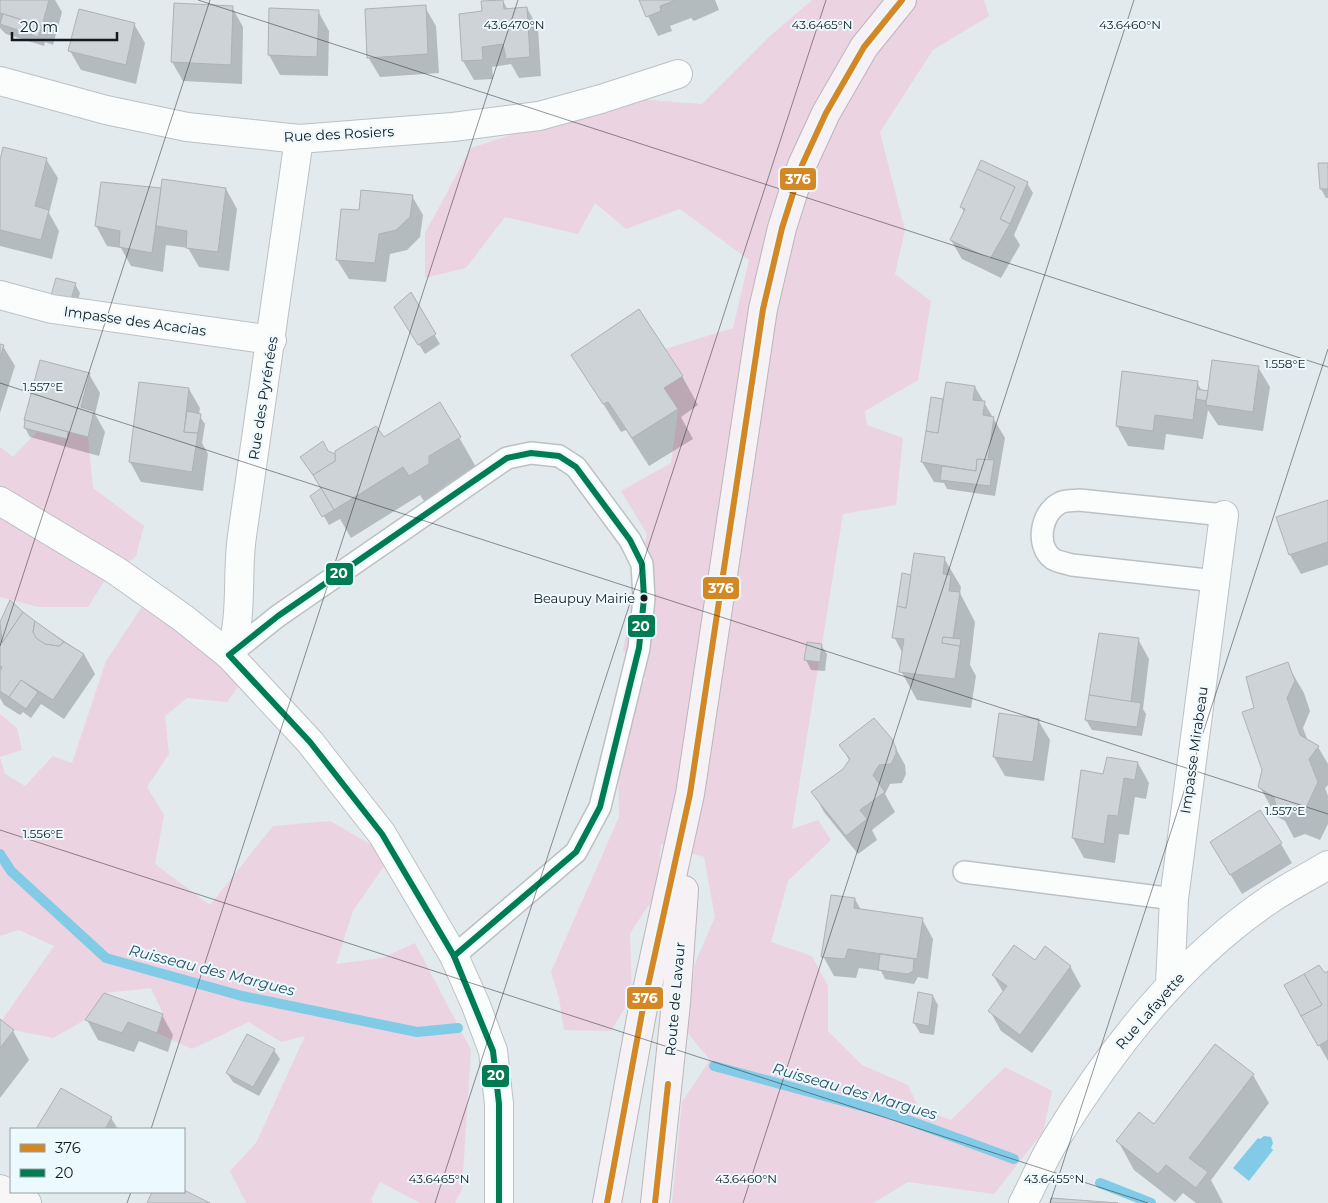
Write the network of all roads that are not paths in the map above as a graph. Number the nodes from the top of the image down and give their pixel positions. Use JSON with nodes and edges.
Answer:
{"nodes":[{"id":1,"x":902,"y":0,"type":"edge"},
{"id":2,"x":678,"y":74,"type":"dead end"},
{"id":3,"x":0,"y":81,"type":"edge"},
{"id":4,"x":299,"y":139,"type":"junction"},
{"id":5,"x":0,"y":295,"type":"edge"},
{"id":6,"x":272,"y":340,"type":"junction"},
{"id":7,"x":0,"y":501,"type":"edge"},
{"id":8,"x":1224,"y":515,"type":"joint"},
{"id":9,"x":1216,"y":581,"type":"junction"},
{"id":10,"x":229,"y":655,"type":"junction"},
{"id":11,"x":690,"y":794,"type":"junction"},
{"id":12,"x":1328,"y":865,"type":"edge"},
{"id":13,"x":964,"y":872,"type":"dead end"},
{"id":14,"x":1174,"y":898,"type":"junction"},
{"id":15,"x":454,"y":956,"type":"junction"},
{"id":16,"x":1170,"y":985,"type":"junction"},
{"id":17,"x":0,"y":1189,"type":"edge"},
{"id":18,"x":27,"y":1203,"type":"edge"},
{"id":19,"x":499,"y":1203,"type":"edge"},
{"id":20,"x":607,"y":1203,"type":"edge"},
{"id":21,"x":655,"y":1203,"type":"edge"},
{"id":22,"x":1023,"y":1203,"type":"edge"}],
"edges":[{"from":1,"to":11,"type":"main road","name":"Route de Lavaur"},
{"from":2,"to":4,"type":"street","name":"Rue des Rosiers"},
{"from":3,"to":4,"type":"street","name":"Rue des Rosiers"},
{"from":4,"to":6,"type":"street","name":"Rue des Pyrénées"},
{"from":5,"to":6,"type":"street","name":"Impasse des Acacias"},
{"from":6,"to":10,"type":"street","name":"Rue des Pyrénées"},
{"from":7,"to":10,"type":"street"},
{"from":8,"to":9,"type":"street","name":"Impasse Mirabeau"},
{"from":8,"to":9,"type":"lane"},
{"from":9,"to":14,"type":"street","name":"Impasse Mirabeau"},
{"from":10,"to":15,"type":"street"},
{"from":10,"to":15,"type":"lane"},
{"from":11,"to":20,"type":"main road","name":"Route de Lavaur"},
{"from":11,"to":21,"type":"main road","name":"Route de Lavaur"},
{"from":12,"to":16,"type":"street","name":"Rue Lafayette"},
{"from":13,"to":14,"type":"lane"},
{"from":14,"to":16,"type":"street","name":"Impasse Mirabeau"},
{"from":15,"to":19,"type":"street"},
{"from":16,"to":22,"type":"street","name":"Rue Lafayette"},
{"from":17,"to":18,"type":"street"}]}
